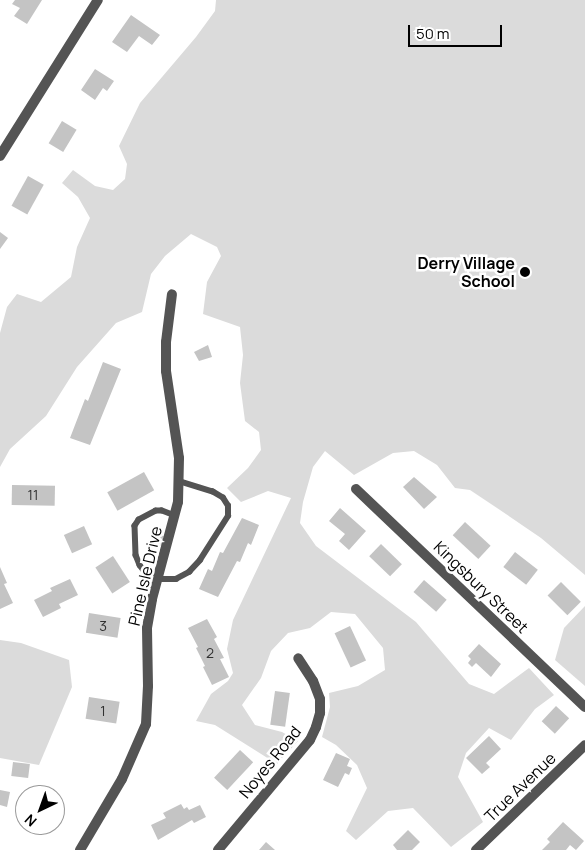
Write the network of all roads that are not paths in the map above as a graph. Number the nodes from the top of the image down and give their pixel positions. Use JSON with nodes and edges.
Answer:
{"nodes":[{"id":1,"x":98,"y":0,"type":"edge"},
{"id":2,"x":0,"y":156,"type":"edge"},
{"id":3,"x":172,"y":294,"type":"dead end"},
{"id":4,"x":180,"y":482,"type":"junction"},
{"id":5,"x":356,"y":489,"type":"dead end"},
{"id":6,"x":175,"y":516,"type":"junction"},
{"id":7,"x":158,"y":579,"type":"junction"},
{"id":8,"x":298,"y":658,"type":"dead end"},
{"id":9,"x":585,"y":707,"type":"edge"},
{"id":10,"x":585,"y":745,"type":"edge"},
{"id":11,"x":80,"y":850,"type":"edge"},
{"id":12,"x":218,"y":850,"type":"edge"},
{"id":13,"x":476,"y":850,"type":"edge"}],
"edges":[{"from":1,"to":2,"type":"street"},
{"from":3,"to":4,"type":"street","name":"Pine Isle Drive"},
{"from":4,"to":6,"type":"street","name":"Pine Isle Drive"},
{"from":4,"to":7,"type":"lane"},
{"from":5,"to":9,"type":"street","name":"Kingsbury Street"},
{"from":6,"to":7,"type":"street","name":"Pine Isle Drive"},
{"from":6,"to":7,"type":"lane"},
{"from":7,"to":11,"type":"street","name":"Pine Isle Drive"},
{"from":8,"to":12,"type":"street","name":"Noyes Road"},
{"from":10,"to":13,"type":"street","name":"True Avenue"}]}
